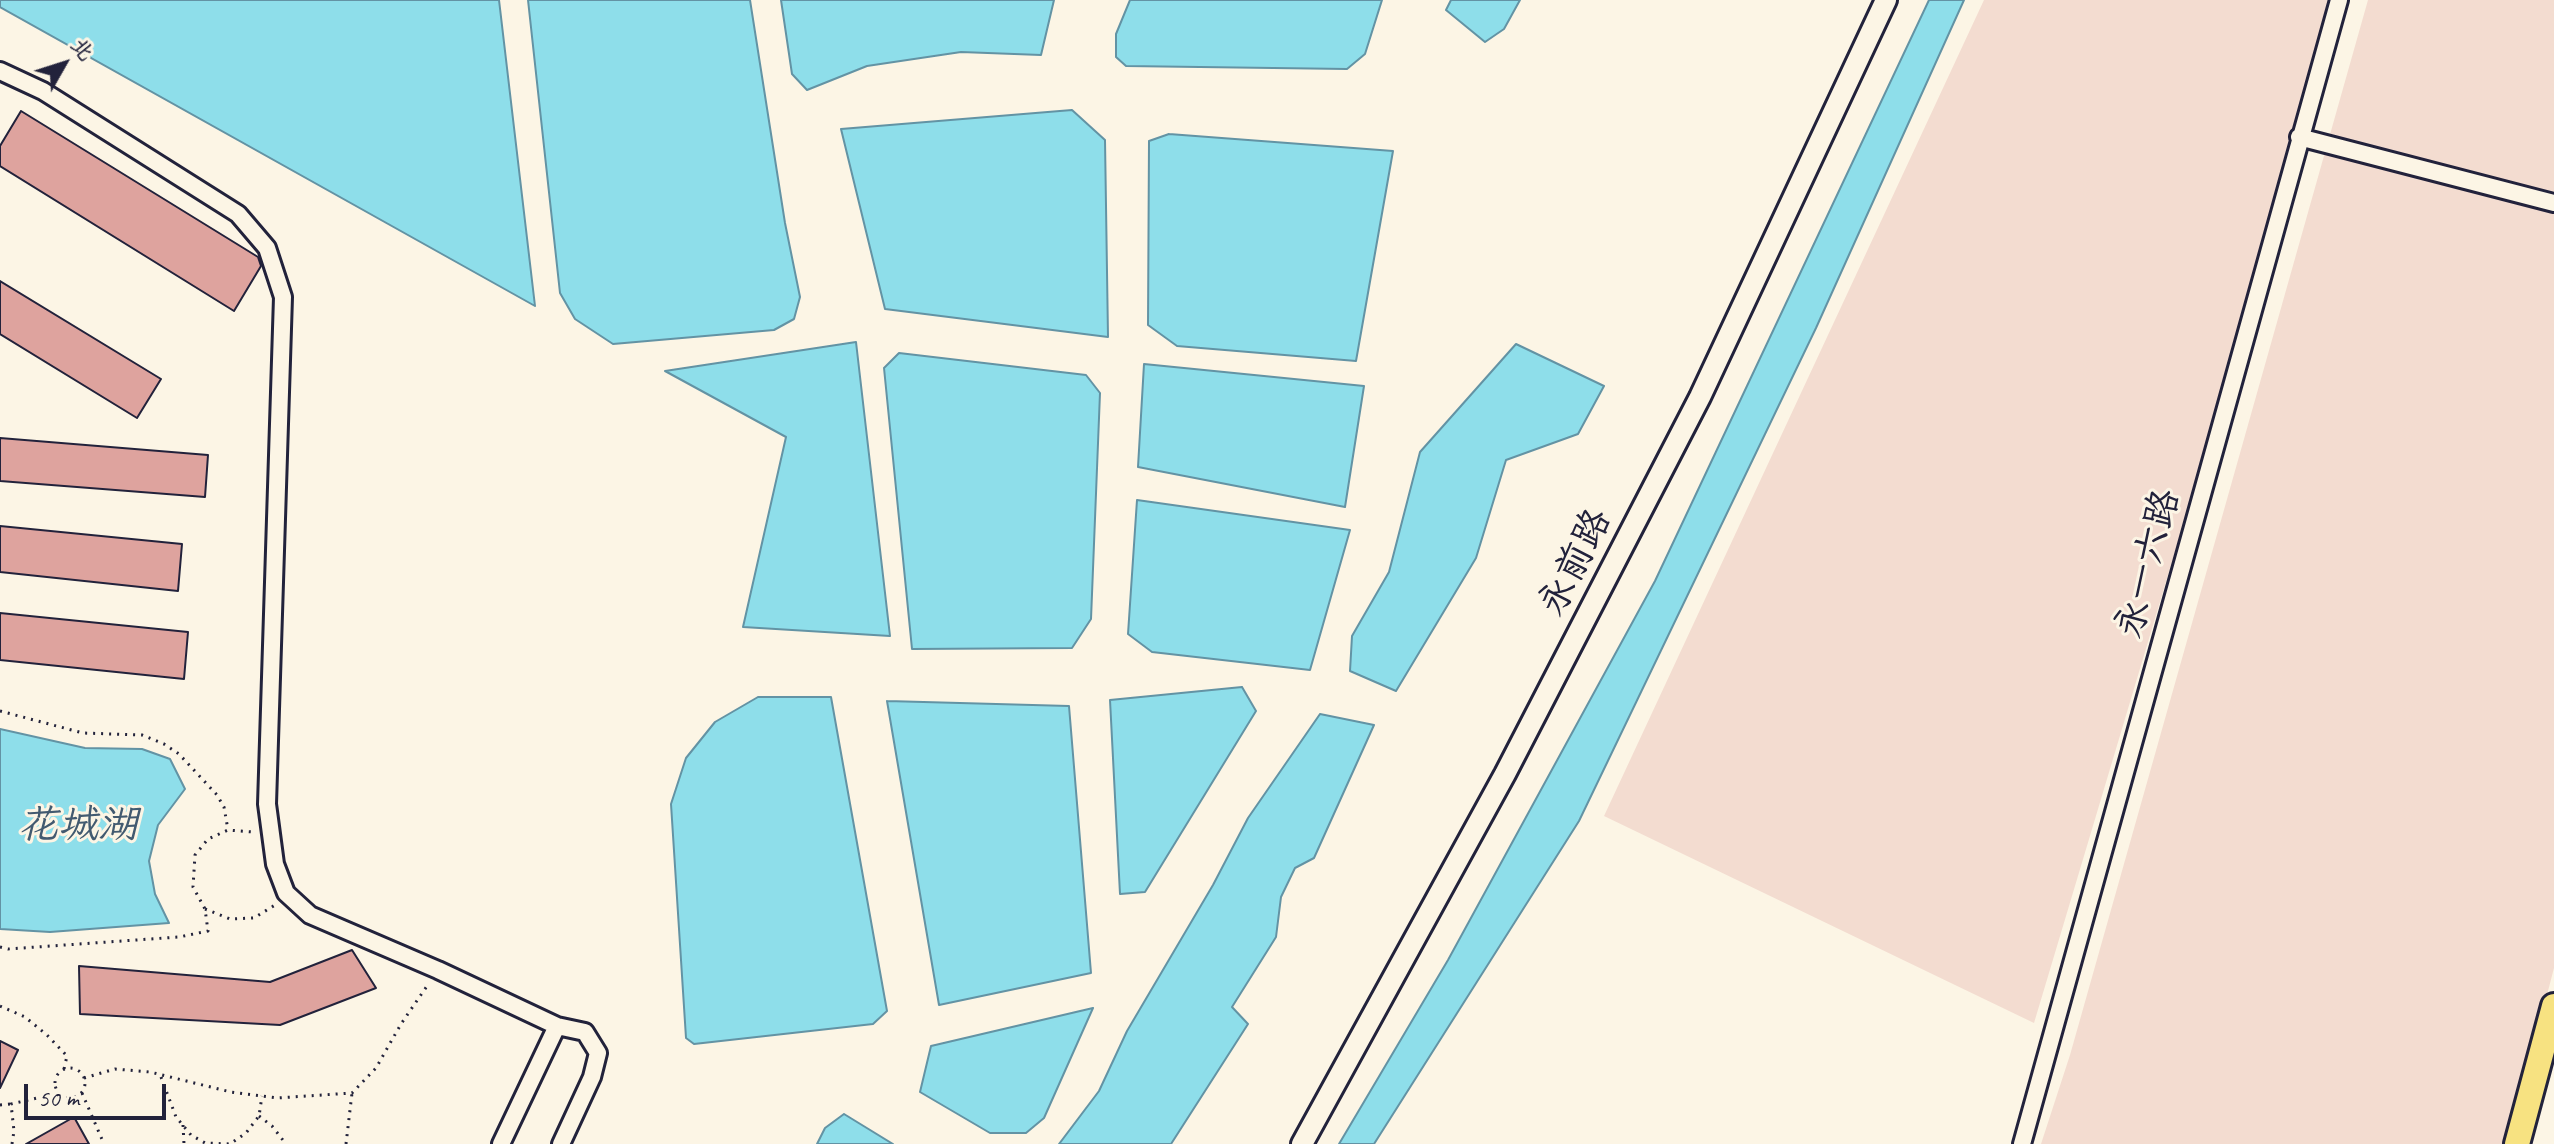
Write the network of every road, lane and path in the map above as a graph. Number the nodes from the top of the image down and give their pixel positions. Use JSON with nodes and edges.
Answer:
{"nodes":[{"id":1,"x":1886,"y":0,"type":"edge"},
{"id":2,"x":2339,"y":0,"type":"edge"},
{"id":3,"x":0,"y":71,"type":"edge"},
{"id":4,"x":2299,"y":137,"type":"junction"},
{"id":5,"x":2554,"y":203,"type":"edge"},
{"id":6,"x":0,"y":711,"type":"edge"},
{"id":7,"x":286,"y":893,"type":"junction"},
{"id":8,"x":205,"y":909,"type":"junction"},
{"id":9,"x":0,"y":947,"type":"edge"},
{"id":10,"x":438,"y":970,"type":"junction"},
{"id":11,"x":0,"y":1006,"type":"edge"},
{"id":12,"x":2554,"y":1006,"type":"edge"},
{"id":13,"x":557,"y":1026,"type":"junction"},
{"id":14,"x":64,"y":1069,"type":"junction"},
{"id":15,"x":160,"y":1075,"type":"junction"},
{"id":16,"x":84,"y":1078,"type":"junction"},
{"id":17,"x":59,"y":1093,"type":"junction"},
{"id":18,"x":82,"y":1093,"type":"junction"},
{"id":19,"x":352,"y":1093,"type":"junction"},
{"id":20,"x":262,"y":1096,"type":"junction"},
{"id":21,"x":11,"y":1104,"type":"junction"},
{"id":22,"x":0,"y":1105,"type":"edge"},
{"id":23,"x":259,"y":1116,"type":"junction"},
{"id":24,"x":183,"y":1125,"type":"junction"},
{"id":25,"x":12,"y":1144,"type":"edge"},
{"id":26,"x":104,"y":1144,"type":"edge"},
{"id":27,"x":184,"y":1144,"type":"edge"},
{"id":28,"x":286,"y":1144,"type":"edge"},
{"id":29,"x":346,"y":1144,"type":"edge"},
{"id":30,"x":501,"y":1144,"type":"edge"},
{"id":31,"x":561,"y":1144,"type":"edge"},
{"id":32,"x":1302,"y":1144,"type":"edge"},
{"id":33,"x":2022,"y":1144,"type":"edge"},
{"id":34,"x":2517,"y":1144,"type":"edge"}],
"edges":[{"from":1,"to":32,"type":"street","name":"永前路"},
{"from":2,"to":4,"type":"street","name":"永一六路"},
{"from":3,"to":7,"type":"street"},
{"from":4,"to":5,"type":"street"},
{"from":4,"to":33,"type":"street","name":"永一六路"},
{"from":6,"to":8,"type":"path"},
{"from":7,"to":8,"type":"path"},
{"from":7,"to":10,"type":"street"},
{"from":8,"to":9,"type":"path"},
{"from":10,"to":13,"type":"street"},
{"from":10,"to":19,"type":"path"},
{"from":11,"to":14,"type":"path"},
{"from":12,"to":34,"type":"main road"},
{"from":13,"to":30,"type":"street"},
{"from":13,"to":31,"type":"street"},
{"from":14,"to":16,"type":"path"},
{"from":14,"to":17,"type":"path"},
{"from":15,"to":16,"type":"path"},
{"from":15,"to":20,"type":"path"},
{"from":15,"to":24,"type":"path"},
{"from":16,"to":18,"type":"path"},
{"from":17,"to":18,"type":"path"},
{"from":17,"to":21,"type":"path"},
{"from":18,"to":26,"type":"path"},
{"from":19,"to":20,"type":"path"},
{"from":19,"to":29,"type":"path"},
{"from":20,"to":23,"type":"path"},
{"from":21,"to":22,"type":"path"},
{"from":21,"to":25,"type":"path"},
{"from":23,"to":24,"type":"path"},
{"from":23,"to":28,"type":"path"},
{"from":24,"to":27,"type":"path"}]}
